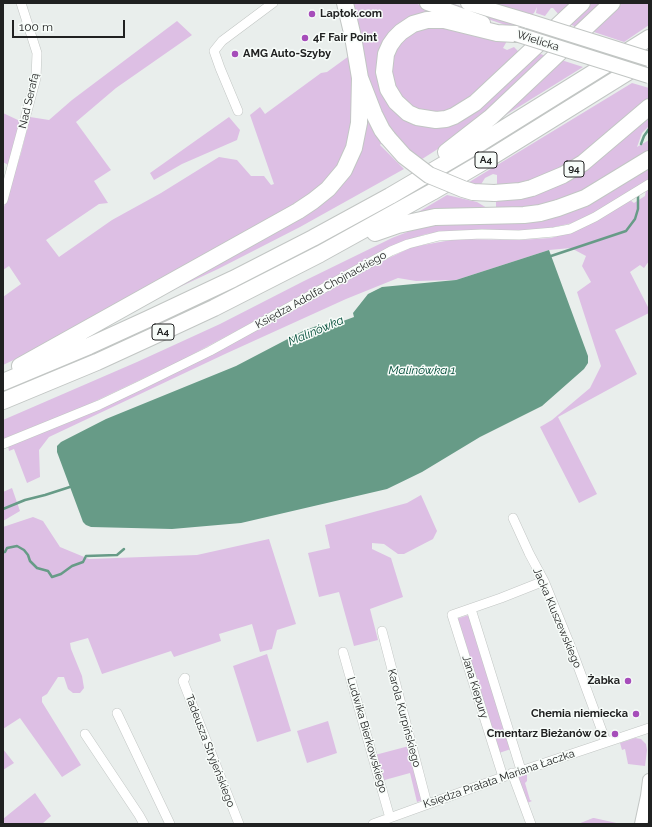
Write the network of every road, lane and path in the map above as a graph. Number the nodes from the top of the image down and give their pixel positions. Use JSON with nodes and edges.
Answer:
{"nodes":[{"id":1,"x":20,"y":3,"type":"edge"},
{"id":2,"x":273,"y":3,"type":"edge"},
{"id":3,"x":345,"y":3,"type":"edge"},
{"id":4,"x":427,"y":3,"type":"edge"},
{"id":5,"x":468,"y":3,"type":"edge"},
{"id":6,"x":582,"y":3,"type":"edge"},
{"id":7,"x":612,"y":3,"type":"edge"},
{"id":8,"x":516,"y":34,"type":"junction"},
{"id":9,"x":649,"y":38,"type":"edge"},
{"id":10,"x":649,"y":59,"type":"edge"},
{"id":11,"x":649,"y":76,"type":"edge"},
{"id":12,"x":360,"y":78,"type":"junction"},
{"id":13,"x":649,"y":107,"type":"edge"},
{"id":14,"x":238,"y":111,"type":"dead end"},
{"id":15,"x":649,"y":159,"type":"edge"},
{"id":16,"x":649,"y":184,"type":"edge"},
{"id":17,"x":390,"y":196,"type":"junction"},
{"id":18,"x":3,"y":200,"type":"edge"},
{"id":19,"x":320,"y":254,"type":"junction"},
{"id":20,"x":3,"y":376,"type":"edge"},
{"id":21,"x":3,"y":382,"type":"edge"},
{"id":22,"x":3,"y":401,"type":"edge"},
{"id":23,"x":3,"y":444,"type":"edge"},
{"id":24,"x":513,"y":518,"type":"dead end"},
{"id":25,"x":544,"y":581,"type":"junction"},
{"id":26,"x":471,"y":609,"type":"junction"},
{"id":27,"x":382,"y":631,"type":"dead end"},
{"id":28,"x":344,"y":652,"type":"dead end"},
{"id":29,"x":184,"y":678,"type":"dead end"},
{"id":30,"x":117,"y":712,"type":"dead end"},
{"id":31,"x":649,"y":728,"type":"edge"},
{"id":32,"x":85,"y":734,"type":"dead end"},
{"id":33,"x":606,"y":742,"type":"junction"},
{"id":34,"x":517,"y":772,"type":"junction"},
{"id":35,"x":503,"y":777,"type":"junction"},
{"id":36,"x":649,"y":780,"type":"edge"},
{"id":37,"x":427,"y":804,"type":"junction"},
{"id":38,"x":390,"y":818,"type":"junction"},
{"id":39,"x":144,"y":824,"type":"edge"},
{"id":40,"x":170,"y":824,"type":"edge"},
{"id":41,"x":239,"y":824,"type":"edge"},
{"id":42,"x":375,"y":824,"type":"edge"},
{"id":43,"x":531,"y":824,"type":"edge"},
{"id":44,"x":641,"y":824,"type":"edge"}],
"edges":[{"from":1,"to":18,"type":"street","name":"Nad Serafą"},
{"from":2,"to":14,"type":"street"},
{"from":3,"to":12,"type":"highway"},
{"from":4,"to":8,"type":"main road","name":"Wielicka"},
{"from":5,"to":10,"type":"main road","name":"Wielicka","bridge":true},
{"from":6,"to":8,"type":"highway"},
{"from":7,"to":17,"type":"highway"},
{"from":8,"to":11,"type":"main road","name":"Wielicka","bridge":true},
{"from":9,"to":17,"type":"highway","number":"A4"},
{"from":10,"to":19,"type":"highway","number":"A4"},
{"from":12,"to":13,"type":"highway","number":"94","bridge":true},
{"from":12,"to":20,"type":"highway"},
{"from":15,"to":19,"type":"highway"},
{"from":16,"to":23,"type":"street","name":"Księdza Adolfa Chojnackiego"},
{"from":17,"to":21,"type":"highway","number":"A4"},
{"from":19,"to":22,"type":"highway","number":"A4"},
{"from":24,"to":25,"type":"street","name":"Jacka Kluszewskiego"},
{"from":25,"to":26,"type":"street","name":"Jana Kiepury"},
{"from":25,"to":33,"type":"street","name":"Jacka Kluszewskiego"},
{"from":26,"to":34,"type":"street","name":"Jana Kiepury"},
{"from":26,"to":35,"type":"street","name":"Jana Kiepury"},
{"from":27,"to":37,"type":"street","name":"Karola Kurpińskiego"},
{"from":28,"to":38,"type":"street","name":"Ludwika Bierkowskiego"},
{"from":29,"to":41,"type":"street","name":"Tadeusza Stryjeńskiego"},
{"from":30,"to":40,"type":"street"},
{"from":31,"to":33,"type":"street","name":"Księdza Prałata Mariana Łaczka"},
{"from":32,"to":39,"type":"street"},
{"from":33,"to":34,"type":"street","name":"Księdza Prałata Mariana Łaczka"},
{"from":34,"to":35,"type":"street","name":"Księdza Prałata Mariana Łaczka"},
{"from":34,"to":43,"type":"street","name":"Jana Kiepury"},
{"from":35,"to":37,"type":"street","name":"Księdza Prałata Mariana Łaczka"},
{"from":36,"to":44,"type":"street"},
{"from":37,"to":38,"type":"street","name":"Księdza Prałata Mariana Łaczka"},
{"from":38,"to":42,"type":"street","name":"Księdza Prałata Mariana Łaczka"}]}
